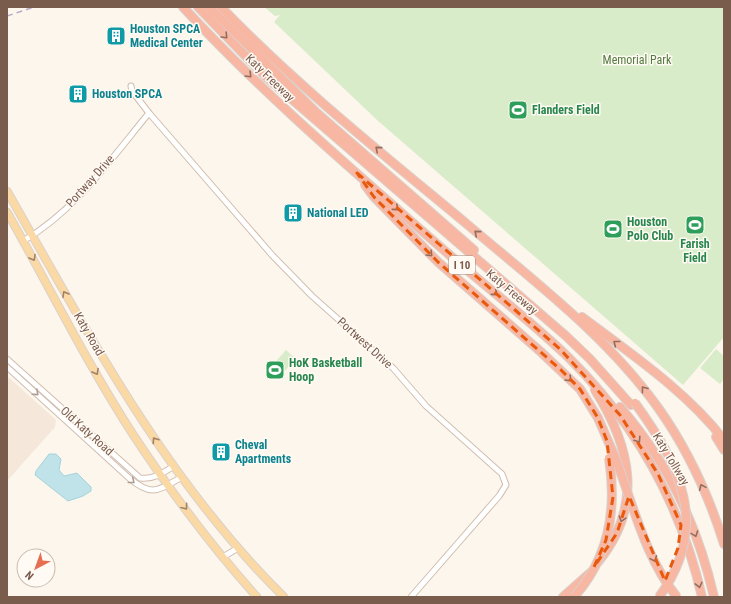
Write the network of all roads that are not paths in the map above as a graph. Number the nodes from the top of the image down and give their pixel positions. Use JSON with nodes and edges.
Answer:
{"nodes":[{"id":1,"x":183,"y":7,"type":"edge"},
{"id":2,"x":198,"y":7,"type":"edge"},
{"id":3,"x":209,"y":7,"type":"edge"},
{"id":4,"x":221,"y":7,"type":"edge"},
{"id":5,"x":131,"y":86,"type":"dead end"},
{"id":6,"x":148,"y":113,"type":"junction"},
{"id":7,"x":357,"y":173,"type":"junction"},
{"id":8,"x":7,"y":191,"type":"edge"},
{"id":9,"x":7,"y":212,"type":"edge"},
{"id":10,"x":22,"y":217,"type":"junction"},
{"id":11,"x":13,"y":222,"type":"junction"},
{"id":12,"x":32,"y":236,"type":"junction"},
{"id":13,"x":23,"y":241,"type":"junction"},
{"id":14,"x":507,"y":258,"type":"junction"},
{"id":15,"x":568,"y":357,"type":"junction"},
{"id":16,"x":7,"y":359,"type":"edge"},
{"id":17,"x":7,"y":367,"type":"edge"},
{"id":18,"x":633,"y":404,"type":"junction"},
{"id":19,"x":62,"y":408,"type":"junction"},
{"id":20,"x":58,"y":412,"type":"junction"},
{"id":21,"x":699,"y":414,"type":"junction"},
{"id":22,"x":724,"y":440,"type":"edge"},
{"id":23,"x":607,"y":441,"type":"junction"},
{"id":24,"x":724,"y":450,"type":"edge"},
{"id":25,"x":178,"y":471,"type":"junction"},
{"id":26,"x":164,"y":480,"type":"junction"},
{"id":27,"x":719,"y":527,"type":"junction"},
{"id":28,"x":724,"y":536,"type":"edge"},
{"id":29,"x":724,"y":544,"type":"edge"},
{"id":30,"x":238,"y":548,"type":"junction"},
{"id":31,"x":223,"y":557,"type":"junction"},
{"id":32,"x":257,"y":597,"type":"edge"},
{"id":33,"x":284,"y":597,"type":"edge"},
{"id":34,"x":411,"y":597,"type":"edge"},
{"id":35,"x":564,"y":597,"type":"edge"},
{"id":36,"x":574,"y":597,"type":"edge"},
{"id":37,"x":654,"y":597,"type":"edge"},
{"id":38,"x":659,"y":597,"type":"edge"},
{"id":39,"x":677,"y":597,"type":"edge"},
{"id":40,"x":702,"y":597,"type":"edge"},
{"id":41,"x":714,"y":597,"type":"edge"}],
"edges":[{"from":1,"to":7,"type":"highway","name":"Katy Freeway","number":"I 10","one_way":true},
{"from":2,"to":18,"type":"highway","one_way":true},
{"from":3,"to":18,"type":"highway"},
{"from":14,"to":4,"type":"highway","name":"Katy Freeway","one_way":true},
{"from":5,"to":6,"type":"street","name":"Portwest Drive"},
{"from":6,"to":12,"type":"street","name":"Portway Drive"},
{"from":6,"to":34,"type":"street","name":"Portwest Drive"},
{"from":7,"to":15,"type":"highway","name":"Katy Freeway","number":"I 10","one_way":true},
{"from":7,"to":23,"type":"highway","one_way":true},
{"from":8,"to":10,"type":"main road","name":"Katy Road"},
{"from":9,"to":11,"type":"main road","name":"Katy Road"},
{"from":10,"to":11,"type":"main road"},
{"from":10,"to":12,"type":"main road","name":"Katy Road"},
{"from":11,"to":13,"type":"main road","name":"Katy Road"},
{"from":12,"to":13,"type":"street","name":"Portway Drive"},
{"from":25,"to":12,"type":"main road","name":"Katy Road","one_way":true},
{"from":13,"to":26,"type":"main road","name":"Katy Road","one_way":true},
{"from":21,"to":14,"type":"highway","one_way":true},
{"from":27,"to":14,"type":"highway","name":"Katy Freeway","one_way":true},
{"from":15,"to":35,"type":"highway","one_way":true},
{"from":15,"to":40,"type":"highway","name":"Katy Freeway","number":"I 10","one_way":true},
{"from":15,"to":41,"type":"highway","name":"Katy Tollway","one_way":true},
{"from":16,"to":19,"type":"street","name":"Old Katy Road"},
{"from":17,"to":20,"type":"street","name":"Old Katy Road","one_way":true},
{"from":18,"to":37,"type":"highway","bridge":true},
{"from":18,"to":38,"type":"highway","bridge":true},
{"from":19,"to":20,"type":"street"},
{"from":19,"to":26,"type":"street","name":"Old Katy Road"},
{"from":20,"to":26,"type":"street","name":"Old Katy Road","one_way":true},
{"from":21,"to":22,"type":"highway"},
{"from":21,"to":24,"type":"highway"},
{"from":23,"to":36,"type":"highway","bridge":true},
{"from":23,"to":39,"type":"highway","one_way":true,"bridge":true},
{"from":25,"to":26,"type":"street","name":"Old Katy Road"},
{"from":25,"to":26,"type":"street","name":"Old Katy Road"},
{"from":25,"to":30,"type":"main road"},
{"from":26,"to":31,"type":"main road","one_way":true},
{"from":27,"to":28,"type":"highway"},
{"from":27,"to":29,"type":"highway","name":"Katy Freeway"},
{"from":30,"to":31,"type":"street"},
{"from":30,"to":33,"type":"main road"},
{"from":31,"to":32,"type":"main road"}]}
